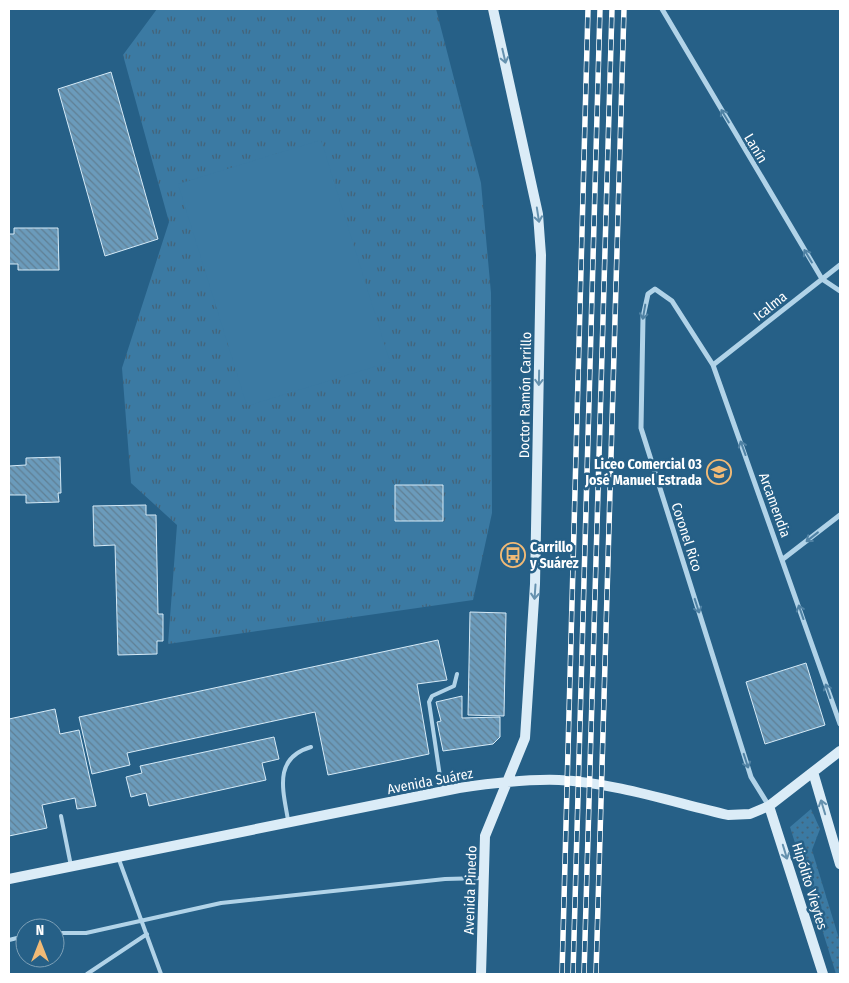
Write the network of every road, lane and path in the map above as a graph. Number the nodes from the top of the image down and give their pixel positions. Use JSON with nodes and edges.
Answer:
{"nodes":[{"id":1,"x":493,"y":9,"type":"edge"},
{"id":2,"x":662,"y":9,"type":"edge"},
{"id":3,"x":840,"y":265,"type":"edge"},
{"id":4,"x":822,"y":279,"type":"junction"},
{"id":5,"x":840,"y":291,"type":"edge"},
{"id":6,"x":672,"y":301,"type":"joint"},
{"id":7,"x":713,"y":365,"type":"junction"},
{"id":8,"x":840,"y":515,"type":"edge"},
{"id":9,"x":783,"y":559,"type":"junction"},
{"id":10,"x":457,"y":674,"type":"dead end"},
{"id":11,"x":840,"y":724,"type":"edge"},
{"id":12,"x":311,"y":746,"type":"dead end"},
{"id":13,"x":840,"y":751,"type":"edge"},
{"id":14,"x":813,"y":772,"type":"junction"},
{"id":15,"x":508,"y":782,"type":"junction"},
{"id":16,"x":443,"y":792,"type":"junction"},
{"id":17,"x":770,"y":806,"type":"junction"},
{"id":18,"x":60,"y":816,"type":"dead end"},
{"id":19,"x":288,"y":823,"type":"junction"},
{"id":20,"x":117,"y":856,"type":"junction"},
{"id":21,"x":840,"y":864,"type":"edge"},
{"id":22,"x":71,"y":866,"type":"junction"},
{"id":23,"x":483,"y":878,"type":"junction"},
{"id":24,"x":9,"y":879,"type":"edge"},
{"id":25,"x":141,"y":919,"type":"junction"},
{"id":26,"x":65,"y":933,"type":"edge"},
{"id":27,"x":146,"y":934,"type":"junction"},
{"id":28,"x":87,"y":974,"type":"edge"},
{"id":29,"x":161,"y":974,"type":"edge"},
{"id":30,"x":481,"y":974,"type":"edge"},
{"id":31,"x":823,"y":974,"type":"edge"}],
"edges":[{"from":1,"to":15,"type":"main road","name":"Doctor Ramón Carrillo","one_way":true},
{"from":4,"to":2,"type":"street","name":"Lanín","one_way":true},
{"from":3,"to":4,"type":"street","name":"Icalma"},
{"from":4,"to":5,"type":"street","name":"Lanín"},
{"from":4,"to":7,"type":"street","name":"Icalma"},
{"from":6,"to":7,"type":"street","name":"Arcamendia"},
{"from":6,"to":17,"type":"street","name":"Coronel Rico","one_way":true},
{"from":9,"to":7,"type":"street","name":"Arcamendia","one_way":true},
{"from":8,"to":9,"type":"street","one_way":true},
{"from":11,"to":9,"type":"street","name":"Arcamendia","one_way":true},
{"from":10,"to":16,"type":"lane"},
{"from":12,"to":19,"type":"lane"},
{"from":13,"to":14,"type":"main road","name":"Avenida Suárez"},
{"from":14,"to":17,"type":"main road","name":"Avenida Suárez"},
{"from":21,"to":14,"type":"main road","one_way":true},
{"from":15,"to":16,"type":"main road","name":"Avenida Suárez"},
{"from":15,"to":17,"type":"main road","name":"Avenida Suárez"},
{"from":15,"to":23,"type":"main road","name":"Avenida Pinedo"},
{"from":16,"to":19,"type":"main road","name":"Avenida Suárez"},
{"from":17,"to":31,"type":"main road","name":"Hipólito Vieytes","one_way":true},
{"from":18,"to":22,"type":"lane"},
{"from":19,"to":20,"type":"main road","name":"Avenida Suárez"},
{"from":20,"to":22,"type":"main road","name":"Avenida Suárez"},
{"from":20,"to":25,"type":"lane"},
{"from":22,"to":24,"type":"main road","name":"Avenida Suárez"},
{"from":23,"to":25,"type":"lane"},
{"from":23,"to":30,"type":"main road","name":"Avenida Pinedo"},
{"from":25,"to":26,"type":"lane"},
{"from":25,"to":27,"type":"lane"},
{"from":27,"to":28,"type":"lane"},
{"from":27,"to":29,"type":"lane"}]}
